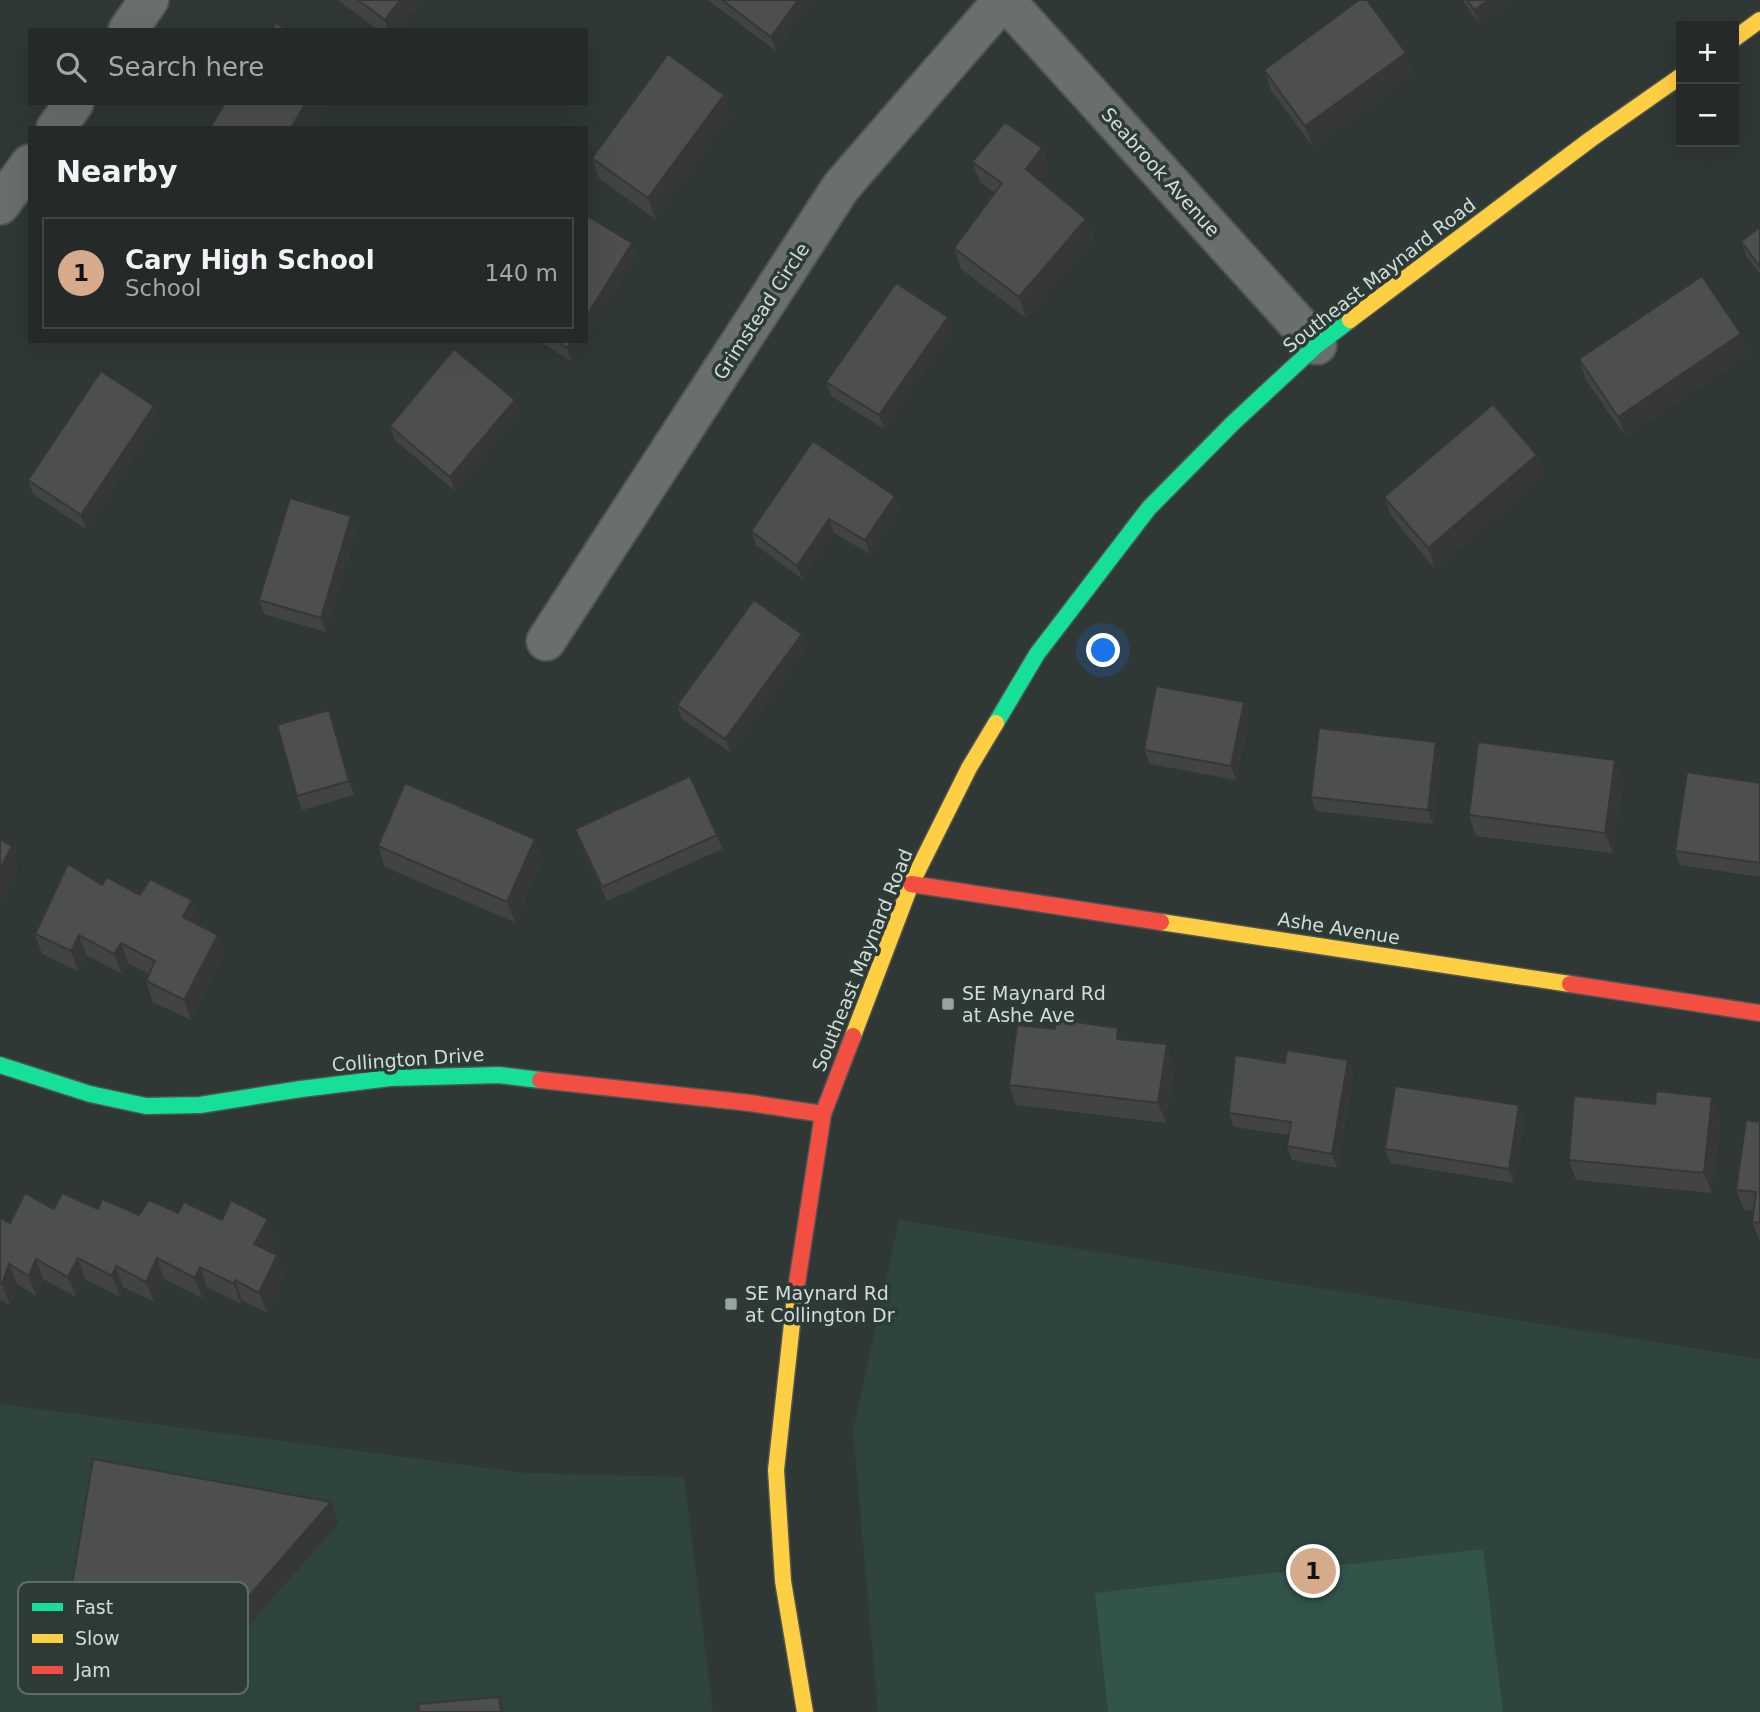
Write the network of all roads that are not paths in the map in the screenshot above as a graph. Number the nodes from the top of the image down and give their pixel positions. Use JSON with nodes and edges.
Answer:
{"nodes":[{"id":1,"x":149,"y":0,"type":"edge"},
{"id":2,"x":1004,"y":0,"type":"edge"},
{"id":3,"x":1760,"y":20,"type":"edge"},
{"id":4,"x":129,"y":28,"type":"edge"},
{"id":5,"x":1739,"y":35,"type":"edge"},
{"id":6,"x":1676,"y":80,"type":"edge"},
{"id":7,"x":73,"y":105,"type":"edge"},
{"id":8,"x":57,"y":126,"type":"edge"},
{"id":9,"x":28,"y":167,"type":"edge"},
{"id":10,"x":0,"y":205,"type":"edge"},
{"id":11,"x":1317,"y":345,"type":"junction"},
{"id":12,"x":546,"y":641,"type":"dead end"},
{"id":13,"x":911,"y":884,"type":"junction"},
{"id":14,"x":1760,"y":1013,"type":"edge"},
{"id":15,"x":0,"y":1065,"type":"edge"},
{"id":16,"x":824,"y":1114,"type":"junction"},
{"id":17,"x":805,"y":1712,"type":"edge"}],
"edges":[{"from":1,"to":4,"type":"street"},
{"from":2,"to":11,"type":"street","name":"Seabrook Avenue"},
{"from":2,"to":12,"type":"street","name":"Grimstead Circle"},
{"from":3,"to":5,"type":"main road"},
{"from":6,"to":11,"type":"main road","name":"Southeast Maynard Road"},
{"from":7,"to":8,"type":"street"},
{"from":9,"to":10,"type":"street"},
{"from":11,"to":13,"type":"main road","name":"Southeast Maynard Road"},
{"from":13,"to":14,"type":"main road","name":"Ashe Avenue"},
{"from":13,"to":16,"type":"main road","name":"Southeast Maynard Road"},
{"from":15,"to":16,"type":"main road","name":"Collington Drive"},
{"from":16,"to":17,"type":"main road","name":"Southeast Maynard Road"}]}
